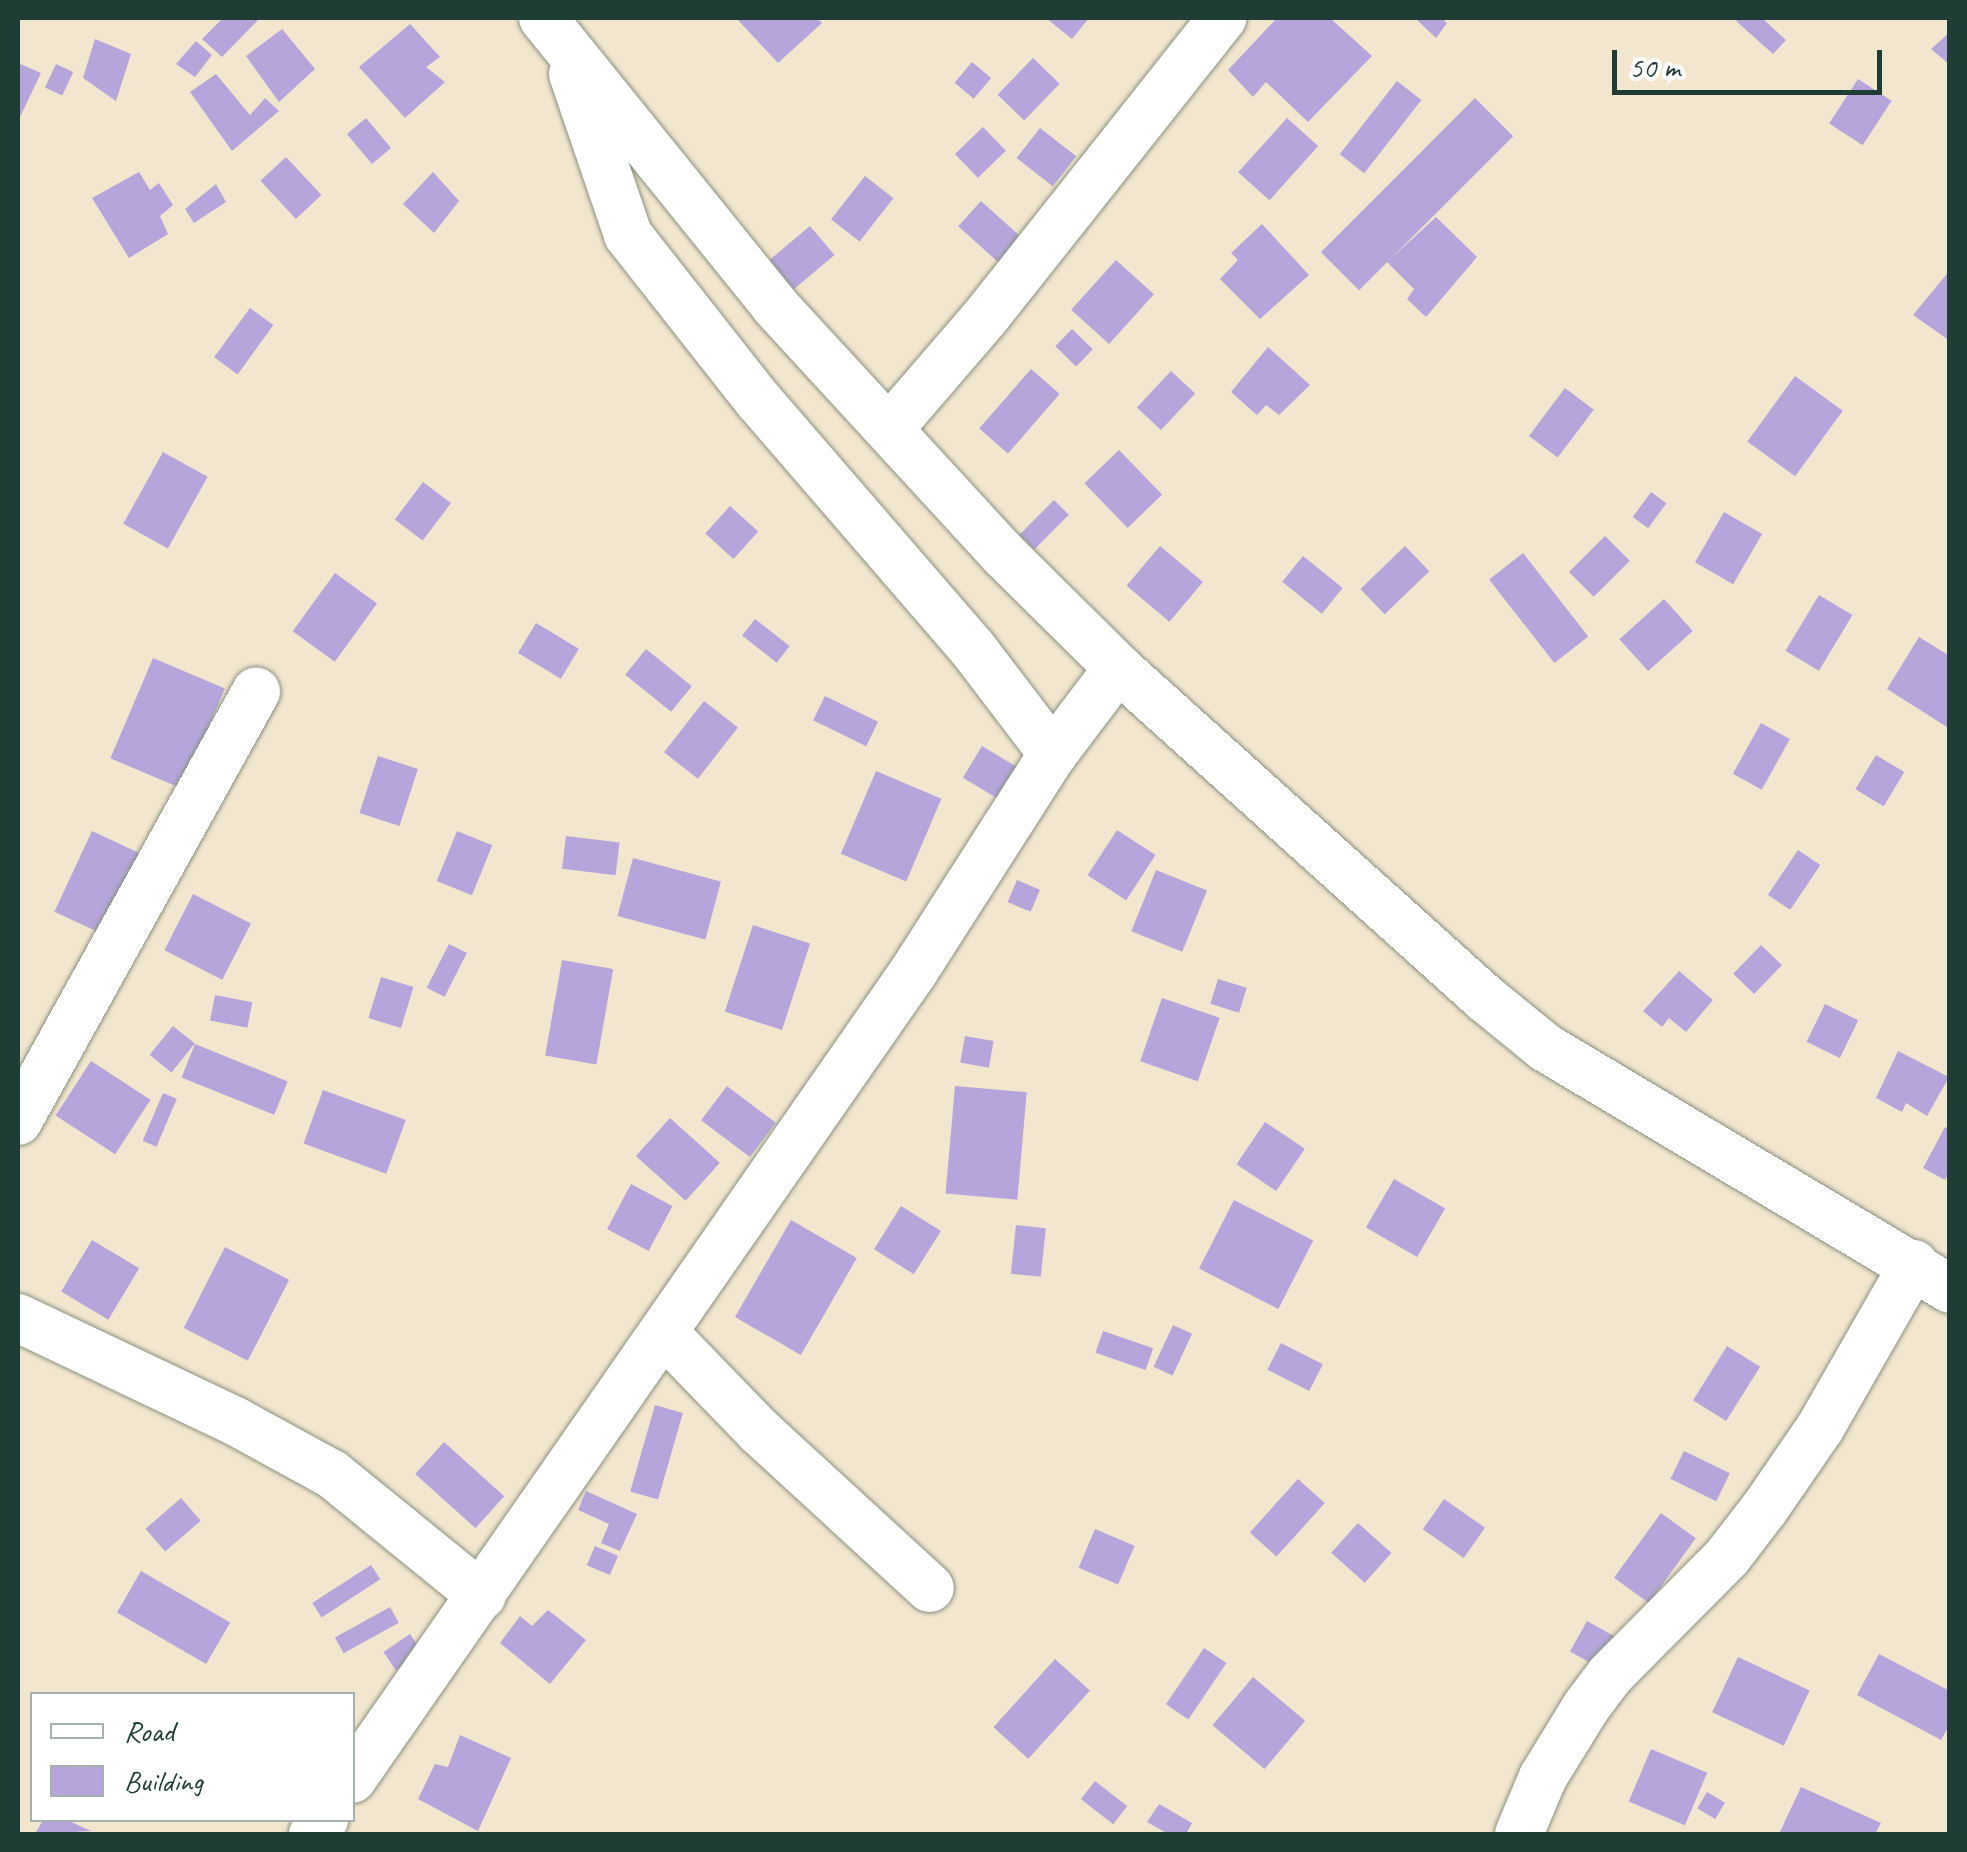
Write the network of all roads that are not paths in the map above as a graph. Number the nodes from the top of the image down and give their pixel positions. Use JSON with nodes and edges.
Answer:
{"nodes":[{"id":1,"x":1222,"y":18,"type":"edge"},
{"id":2,"x":552,"y":28,"type":"edge"},
{"id":3,"x":890,"y":428,"type":"junction"},
{"id":4,"x":1118,"y":668,"type":"junction"},
{"id":5,"x":256,"y":692,"type":"dead end"},
{"id":6,"x":1053,"y":754,"type":"junction"},
{"id":7,"x":18,"y":1121,"type":"edge"},
{"id":8,"x":1932,"y":1277,"type":"edge"},
{"id":9,"x":18,"y":1318,"type":"edge"},
{"id":10,"x":664,"y":1333,"type":"junction"},
{"id":11,"x":930,"y":1588,"type":"dead end"},
{"id":12,"x":482,"y":1596,"type":"junction"},
{"id":13,"x":355,"y":1775,"type":"edge"},
{"id":14,"x":1519,"y":1834,"type":"edge"}],
"edges":[{"from":1,"to":3,"type":"street"},
{"from":2,"to":3,"type":"street"},
{"from":2,"to":6,"type":"street"},
{"from":3,"to":4,"type":"street"},
{"from":4,"to":6,"type":"street"},
{"from":4,"to":8,"type":"street"},
{"from":5,"to":7,"type":"street"},
{"from":6,"to":10,"type":"street"},
{"from":8,"to":14,"type":"street"},
{"from":9,"to":12,"type":"street"},
{"from":10,"to":11,"type":"street"},
{"from":10,"to":12,"type":"street"},
{"from":12,"to":13,"type":"street"}]}
